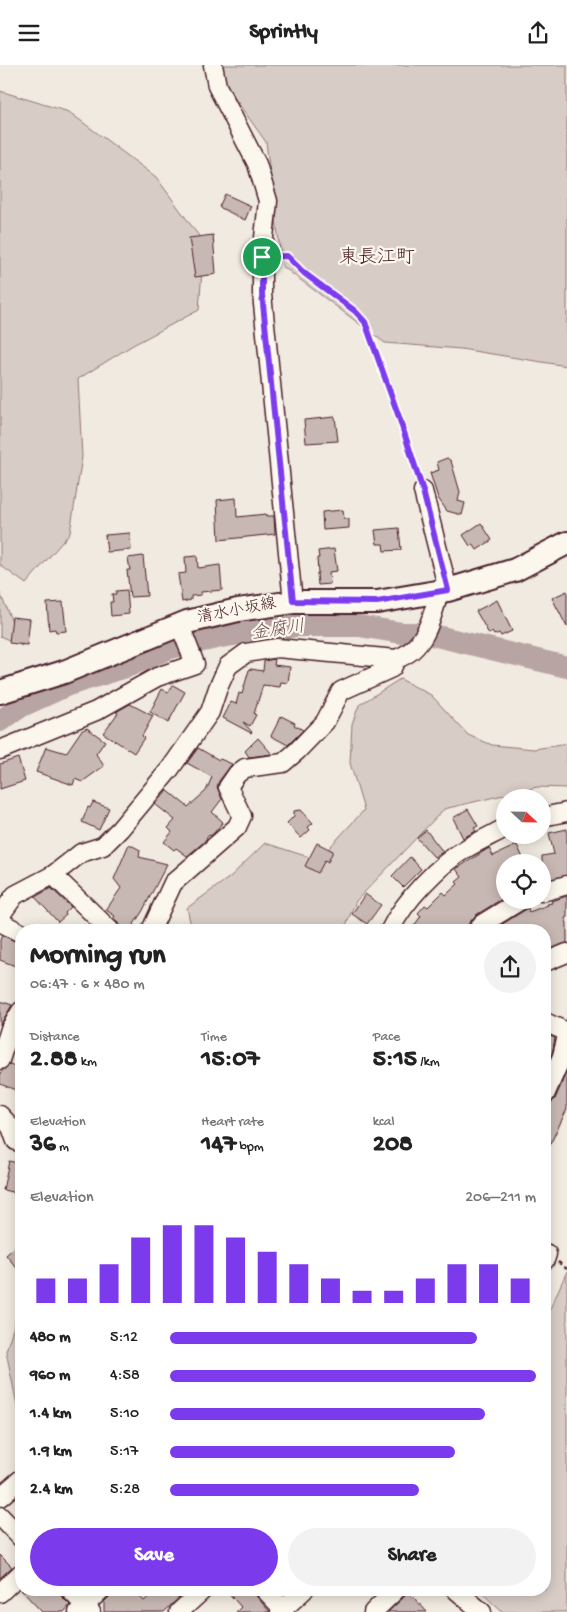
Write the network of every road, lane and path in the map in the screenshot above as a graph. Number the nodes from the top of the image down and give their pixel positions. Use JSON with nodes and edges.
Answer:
{"nodes":[{"id":1,"x":213,"y":65,"type":"edge"},
{"id":2,"x":262,"y":257,"type":"junction"},
{"id":3,"x":423,"y":491,"type":"joint"},
{"id":4,"x":567,"y":543,"type":"edge"},
{"id":5,"x":444,"y":591,"type":"junction"},
{"id":6,"x":293,"y":601,"type":"junction"},
{"id":7,"x":184,"y":625,"type":"junction"},
{"id":8,"x":401,"y":657,"type":"junction"},
{"id":9,"x":0,"y":692,"type":"edge"},
{"id":10,"x":0,"y":750,"type":"edge"},
{"id":11,"x":567,"y":812,"type":"edge"},
{"id":12,"x":551,"y":815,"type":"edge"},
{"id":13,"x":496,"y":833,"type":"edge"},
{"id":14,"x":53,"y":875,"type":"junction"},
{"id":15,"x":567,"y":885,"type":"edge"},
{"id":16,"x":551,"y":889,"type":"edge"},
{"id":17,"x":506,"y":909,"type":"edge"},
{"id":18,"x":1,"y":916,"type":"edge"},
{"id":19,"x":104,"y":924,"type":"edge"},
{"id":20,"x":154,"y":924,"type":"edge"},
{"id":21,"x":394,"y":924,"type":"edge"},
{"id":22,"x":481,"y":924,"type":"edge"},
{"id":23,"x":15,"y":930,"type":"edge"},
{"id":24,"x":567,"y":953,"type":"edge"},
{"id":25,"x":551,"y":960,"type":"edge"},
{"id":26,"x":15,"y":1021,"type":"edge"},
{"id":27,"x":551,"y":1025,"type":"edge"},
{"id":28,"x":567,"y":1032,"type":"edge"},
{"id":29,"x":567,"y":1036,"type":"edge"},
{"id":30,"x":0,"y":1060,"type":"edge"},
{"id":31,"x":551,"y":1081,"type":"edge"},
{"id":32,"x":0,"y":1115,"type":"edge"},
{"id":33,"x":15,"y":1138,"type":"edge"},
{"id":34,"x":15,"y":1484,"type":"edge"},
{"id":35,"x":0,"y":1497,"type":"edge"},
{"id":36,"x":0,"y":1516,"type":"edge"},
{"id":37,"x":15,"y":1532,"type":"edge"},
{"id":38,"x":15,"y":1579,"type":"edge"},
{"id":39,"x":0,"y":1593,"type":"edge"},
{"id":40,"x":74,"y":1596,"type":"edge"},
{"id":41,"x":96,"y":1596,"type":"edge"},
{"id":42,"x":196,"y":1596,"type":"edge"},
{"id":43,"x":270,"y":1596,"type":"edge"},
{"id":44,"x":298,"y":1596,"type":"edge"},
{"id":45,"x":390,"y":1596,"type":"edge"},
{"id":46,"x":462,"y":1596,"type":"edge"},
{"id":47,"x":84,"y":1610,"type":"edge"},
{"id":48,"x":476,"y":1610,"type":"edge"},
{"id":49,"x":282,"y":1611,"type":"edge"},
{"id":50,"x":179,"y":1612,"type":"edge"},
{"id":51,"x":373,"y":1612,"type":"edge"}],
"edges":[{"from":1,"to":2,"type":"street"},
{"from":2,"to":3,"type":"path"},
{"from":2,"to":6,"type":"street"},
{"from":3,"to":5,"type":"street"},
{"from":4,"to":5,"type":"main road","name":"清水小坂線"},
{"from":5,"to":6,"type":"main road","name":"清水小坂線"},
{"from":5,"to":8,"type":"street"},
{"from":6,"to":7,"type":"main road","name":"清水小坂線"},
{"from":7,"to":9,"type":"main road","name":"清水小坂線"},
{"from":7,"to":10,"type":"street"},
{"from":8,"to":14,"type":"street"},
{"from":8,"to":20,"type":"street"},
{"from":11,"to":12,"type":"street"},
{"from":13,"to":21,"type":"street"},
{"from":14,"to":18,"type":"street"},
{"from":14,"to":19,"type":"street"},
{"from":15,"to":16,"type":"street"},
{"from":17,"to":22,"type":"street"},
{"from":18,"to":23,"type":"street"},
{"from":24,"to":25,"type":"street"},
{"from":26,"to":30,"type":"street"},
{"from":27,"to":28,"type":"street"},
{"from":29,"to":31,"type":"street"},
{"from":32,"to":33,"type":"street"},
{"from":34,"to":35,"type":"street"},
{"from":36,"to":37,"type":"street"},
{"from":38,"to":39,"type":"street"},
{"from":40,"to":47,"type":"street"},
{"from":41,"to":47,"type":"street"},
{"from":42,"to":50,"type":"street"},
{"from":43,"to":49,"type":"street"},
{"from":44,"to":49,"type":"street"},
{"from":45,"to":51,"type":"street"},
{"from":46,"to":48,"type":"street"}]}
